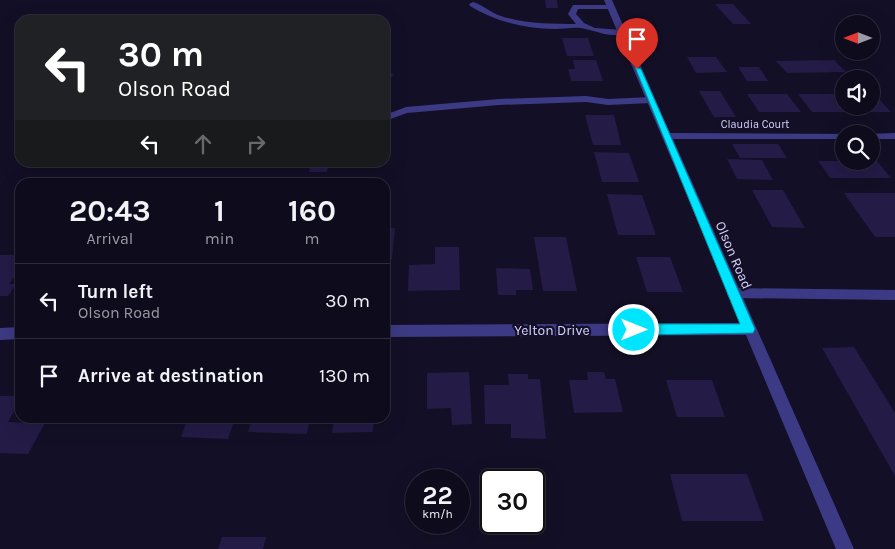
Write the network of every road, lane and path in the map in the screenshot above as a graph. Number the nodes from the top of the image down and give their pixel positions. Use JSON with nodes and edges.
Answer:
{"nodes":[{"id":1,"x":609,"y":3,"type":"edge"},
{"id":2,"x":473,"y":4,"type":"dead end"},
{"id":3,"x":583,"y":26,"type":"junction"},
{"id":4,"x":622,"y":32,"type":"junction"},
{"id":5,"x":651,"y":100,"type":"junction"},
{"id":6,"x":390,"y":116,"type":"edge"},
{"id":7,"x":666,"y":136,"type":"junction"},
{"id":8,"x":835,"y":136,"type":"edge"},
{"id":9,"x":880,"y":136,"type":"edge"},
{"id":10,"x":895,"y":136,"type":"edge"},
{"id":11,"x":733,"y":293,"type":"junction"},
{"id":12,"x":895,"y":295,"type":"edge"},
{"id":13,"x":749,"y":329,"type":"junction"},
{"id":14,"x":390,"y":331,"type":"edge"},
{"id":15,"x":15,"y":333,"type":"edge"},
{"id":16,"x":0,"y":334,"type":"edge"},
{"id":17,"x":845,"y":549,"type":"edge"}],
"edges":[{"from":1,"to":3,"type":"street"},
{"from":1,"to":4,"type":"street","name":"Olson Road"},
{"from":2,"to":3,"type":"street"},
{"from":3,"to":4,"type":"street"},
{"from":4,"to":5,"type":"street","name":"Olson Road"},
{"from":5,"to":6,"type":"street"},
{"from":5,"to":7,"type":"street","name":"Olson Road"},
{"from":7,"to":8,"type":"street","name":"Claudia Court"},
{"from":7,"to":11,"type":"street","name":"Olson Road"},
{"from":9,"to":10,"type":"street"},
{"from":11,"to":12,"type":"street"},
{"from":11,"to":13,"type":"street","name":"Olson Road"},
{"from":13,"to":14,"type":"street","name":"Yelton Drive"},
{"from":13,"to":17,"type":"street","name":"Olson Road"},
{"from":15,"to":16,"type":"street"}]}
